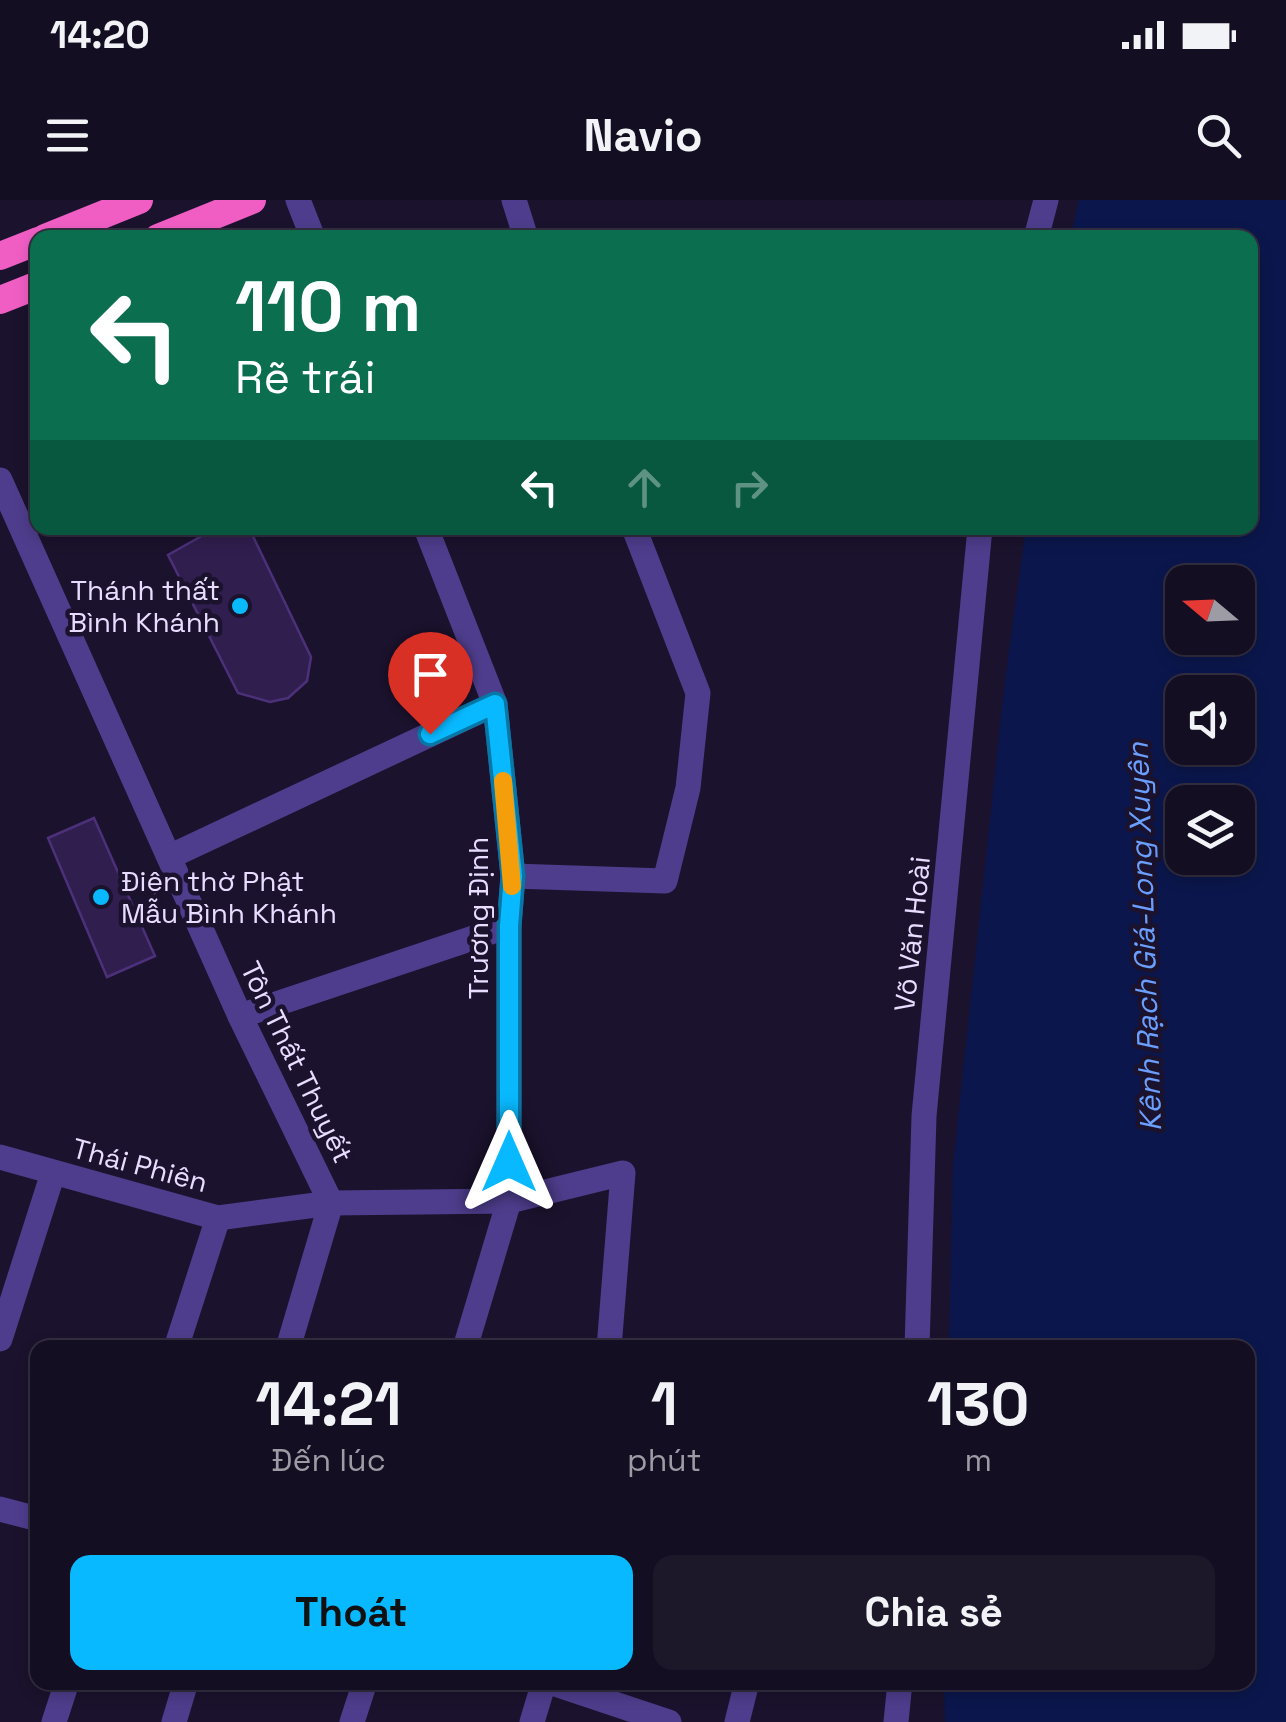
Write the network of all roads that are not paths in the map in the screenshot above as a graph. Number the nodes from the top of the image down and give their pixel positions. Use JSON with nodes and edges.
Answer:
{"nodes":[{"id":1,"x":139,"y":200,"type":"edge"},
{"id":2,"x":252,"y":200,"type":"edge"},
{"id":3,"x":298,"y":200,"type":"edge"},
{"id":4,"x":514,"y":200,"type":"edge"},
{"id":5,"x":1046,"y":200,"type":"edge"},
{"id":6,"x":65,"y":230,"type":"edge"},
{"id":7,"x":178,"y":230,"type":"edge"},
{"id":8,"x":310,"y":230,"type":"edge"},
{"id":9,"x":523,"y":230,"type":"edge"},
{"id":10,"x":1038,"y":230,"type":"edge"},
{"id":11,"x":30,"y":243,"type":"edge"},
{"id":12,"x":0,"y":256,"type":"edge"},
{"id":13,"x":30,"y":289,"type":"edge"},
{"id":14,"x":0,"y":300,"type":"edge"},
{"id":15,"x":0,"y":480,"type":"edge"},
{"id":16,"x":429,"y":535,"type":"edge"},
{"id":17,"x":637,"y":535,"type":"edge"},
{"id":18,"x":979,"y":535,"type":"edge"},
{"id":19,"x":495,"y":704,"type":"junction"},
{"id":20,"x":169,"y":856,"type":"junction"},
{"id":21,"x":513,"y":876,"type":"junction"},
{"id":22,"x":509,"y":926,"type":"junction"},
{"id":23,"x":240,"y":1016,"type":"junction"},
{"id":24,"x":0,"y":1156,"type":"edge"},
{"id":25,"x":53,"y":1173,"type":"junction"},
{"id":26,"x":509,"y":1201,"type":"junction"},
{"id":27,"x":332,"y":1203,"type":"junction"},
{"id":28,"x":218,"y":1218,"type":"junction"},
{"id":29,"x":0,"y":1339,"type":"edge"},
{"id":30,"x":179,"y":1340,"type":"edge"},
{"id":31,"x":290,"y":1340,"type":"edge"},
{"id":32,"x":467,"y":1340,"type":"edge"},
{"id":33,"x":610,"y":1340,"type":"edge"},
{"id":34,"x":917,"y":1340,"type":"edge"},
{"id":35,"x":0,"y":1508,"type":"edge"},
{"id":36,"x":30,"y":1517,"type":"edge"},
{"id":37,"x":64,"y":1690,"type":"edge"},
{"id":38,"x":184,"y":1690,"type":"edge"},
{"id":39,"x":362,"y":1690,"type":"edge"},
{"id":40,"x":543,"y":1690,"type":"edge"},
{"id":41,"x":571,"y":1690,"type":"edge"},
{"id":42,"x":744,"y":1690,"type":"edge"},
{"id":43,"x":899,"y":1690,"type":"edge"},
{"id":44,"x":54,"y":1722,"type":"edge"},
{"id":45,"x":174,"y":1722,"type":"edge"},
{"id":46,"x":352,"y":1722,"type":"edge"},
{"id":47,"x":532,"y":1722,"type":"edge"},
{"id":48,"x":669,"y":1722,"type":"edge"},
{"id":49,"x":737,"y":1722,"type":"edge"},
{"id":50,"x":896,"y":1722,"type":"edge"}],
"edges":[{"from":1,"to":6,"type":"highway"},
{"from":2,"to":7,"type":"highway"},
{"from":3,"to":8,"type":"street"},
{"from":4,"to":9,"type":"street"},
{"from":5,"to":10,"type":"street"},
{"from":11,"to":12,"type":"highway"},
{"from":13,"to":14,"type":"highway"},
{"from":15,"to":20,"type":"street","name":"Tôn Thất Thuyết"},
{"from":16,"to":19,"type":"street","name":"Trương Định"},
{"from":17,"to":21,"type":"street"},
{"from":18,"to":34,"type":"street","name":"Võ Văn Hoài"},
{"from":19,"to":20,"type":"street"},
{"from":19,"to":21,"type":"street","name":"Trương Định"},
{"from":20,"to":23,"type":"street","name":"Tôn Thất Thuyết"},
{"from":21,"to":22,"type":"street","name":"Trương Định"},
{"from":22,"to":23,"type":"street"},
{"from":22,"to":26,"type":"street","name":"Trương Định"},
{"from":23,"to":27,"type":"street","name":"Tôn Thất Thuyết"},
{"from":24,"to":25,"type":"street","name":"Thái Phiên"},
{"from":25,"to":28,"type":"street","name":"Thái Phiên"},
{"from":25,"to":29,"type":"street"},
{"from":26,"to":27,"type":"street","name":"Thái Phiên"},
{"from":26,"to":32,"type":"street","name":"Trương Định"},
{"from":26,"to":33,"type":"street","name":"Thái Phiên"},
{"from":27,"to":28,"type":"street","name":"Thái Phiên"},
{"from":27,"to":31,"type":"street","name":"Tôn Thất Thuyết"},
{"from":28,"to":30,"type":"street"},
{"from":35,"to":36,"type":"street"},
{"from":37,"to":44,"type":"street"},
{"from":38,"to":45,"type":"street"},
{"from":39,"to":46,"type":"street"},
{"from":40,"to":47,"type":"street"},
{"from":41,"to":48,"type":"street"},
{"from":42,"to":49,"type":"street"},
{"from":43,"to":50,"type":"street"}]}
